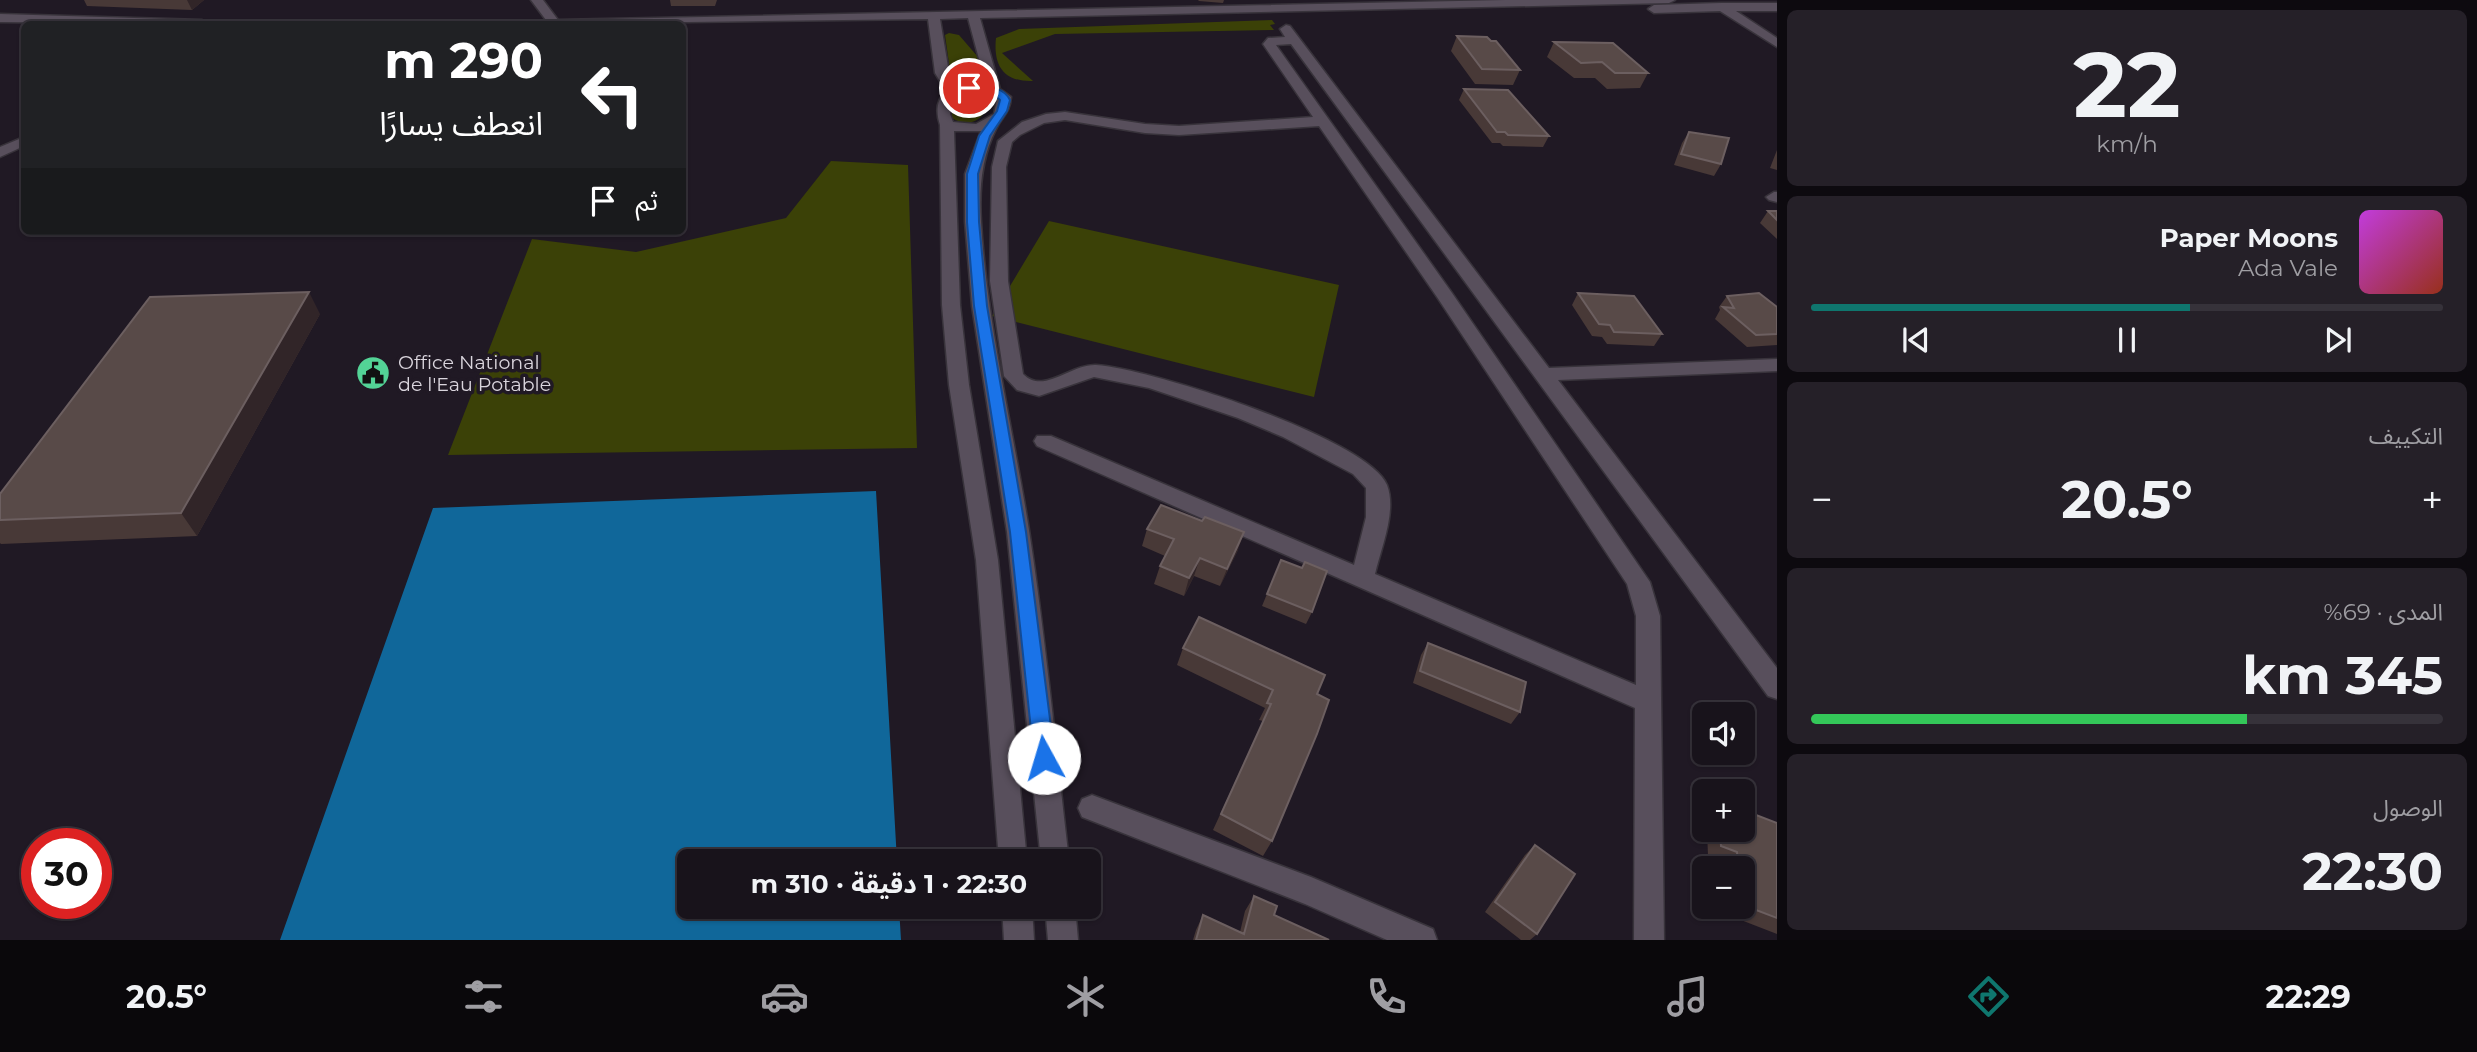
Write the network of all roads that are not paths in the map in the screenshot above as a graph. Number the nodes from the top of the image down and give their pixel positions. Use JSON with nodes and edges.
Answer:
{"nodes":[{"id":1,"x":537,"y":0,"type":"edge"},
{"id":2,"x":1669,"y":0,"type":"edge"},
{"id":3,"x":1710,"y":0,"type":"edge"},
{"id":4,"x":1416,"y":7,"type":"edge"},
{"id":5,"x":1721,"y":7,"type":"junction"},
{"id":6,"x":1777,"y":7,"type":"edge"},
{"id":7,"x":1275,"y":13,"type":"junction"},
{"id":8,"x":749,"y":18,"type":"junction"},
{"id":9,"x":934,"y":19,"type":"junction"},
{"id":10,"x":974,"y":19,"type":"junction"},
{"id":11,"x":0,"y":21,"type":"edge"},
{"id":12,"x":553,"y":21,"type":"edge"},
{"id":13,"x":652,"y":21,"type":"edge"},
{"id":14,"x":21,"y":22,"type":"edge"},
{"id":15,"x":686,"y":27,"type":"edge"},
{"id":16,"x":1293,"y":40,"type":"junction"},
{"id":17,"x":1777,"y":43,"type":"edge"},
{"id":18,"x":954,"y":91,"type":"junction"},
{"id":19,"x":994,"y":91,"type":"junction"},
{"id":20,"x":1324,"y":121,"type":"junction"},
{"id":21,"x":947,"y":125,"type":"junction"},
{"id":22,"x":990,"y":125,"type":"junction"},
{"id":23,"x":21,"y":142,"type":"edge"},
{"id":24,"x":0,"y":153,"type":"edge"},
{"id":25,"x":1777,"y":365,"type":"edge"},
{"id":26,"x":1544,"y":374,"type":"junction"},
{"id":27,"x":1044,"y":440,"type":"dead end"},
{"id":28,"x":1362,"y":578,"type":"junction"},
{"id":29,"x":1777,"y":688,"type":"edge"},
{"id":30,"x":1646,"y":701,"type":"junction"},
{"id":31,"x":1092,"y":808,"type":"dead end"},
{"id":32,"x":1012,"y":849,"type":"edge"},
{"id":33,"x":1054,"y":849,"type":"edge"},
{"id":34,"x":1018,"y":919,"type":"edge"},
{"id":35,"x":1061,"y":919,"type":"edge"},
{"id":36,"x":1019,"y":940,"type":"edge"},
{"id":37,"x":1063,"y":940,"type":"edge"},
{"id":38,"x":1422,"y":940,"type":"edge"},
{"id":39,"x":1649,"y":940,"type":"edge"}],
"edges":[{"from":1,"to":12,"type":"street"},
{"from":2,"to":4,"type":"street"},
{"from":3,"to":5,"type":"street"},
{"from":4,"to":5,"type":"street"},
{"from":4,"to":7,"type":"street"},
{"from":5,"to":6,"type":"street"},
{"from":5,"to":17,"type":"street"},
{"from":7,"to":10,"type":"street"},
{"from":7,"to":16,"type":"street"},
{"from":8,"to":9,"type":"street"},
{"from":8,"to":13,"type":"street"},
{"from":8,"to":15,"type":"street"},
{"from":9,"to":10,"type":"street"},
{"from":9,"to":18,"type":"street"},
{"from":10,"to":19,"type":"street"},
{"from":11,"to":14,"type":"street"},
{"from":16,"to":20,"type":"street"},
{"from":16,"to":26,"type":"street"},
{"from":18,"to":19,"type":"street"},
{"from":18,"to":21,"type":"street"},
{"from":19,"to":22,"type":"street"},
{"from":20,"to":28,"type":"street"},
{"from":20,"to":30,"type":"street"},
{"from":21,"to":22,"type":"street"},
{"from":21,"to":32,"type":"street"},
{"from":22,"to":33,"type":"street"},
{"from":23,"to":24,"type":"street"},
{"from":25,"to":26,"type":"street"},
{"from":26,"to":29,"type":"street"},
{"from":27,"to":28,"type":"street"},
{"from":28,"to":30,"type":"street"},
{"from":30,"to":39,"type":"street"},
{"from":31,"to":38,"type":"street"},
{"from":34,"to":36,"type":"street"},
{"from":35,"to":37,"type":"street"}]}
